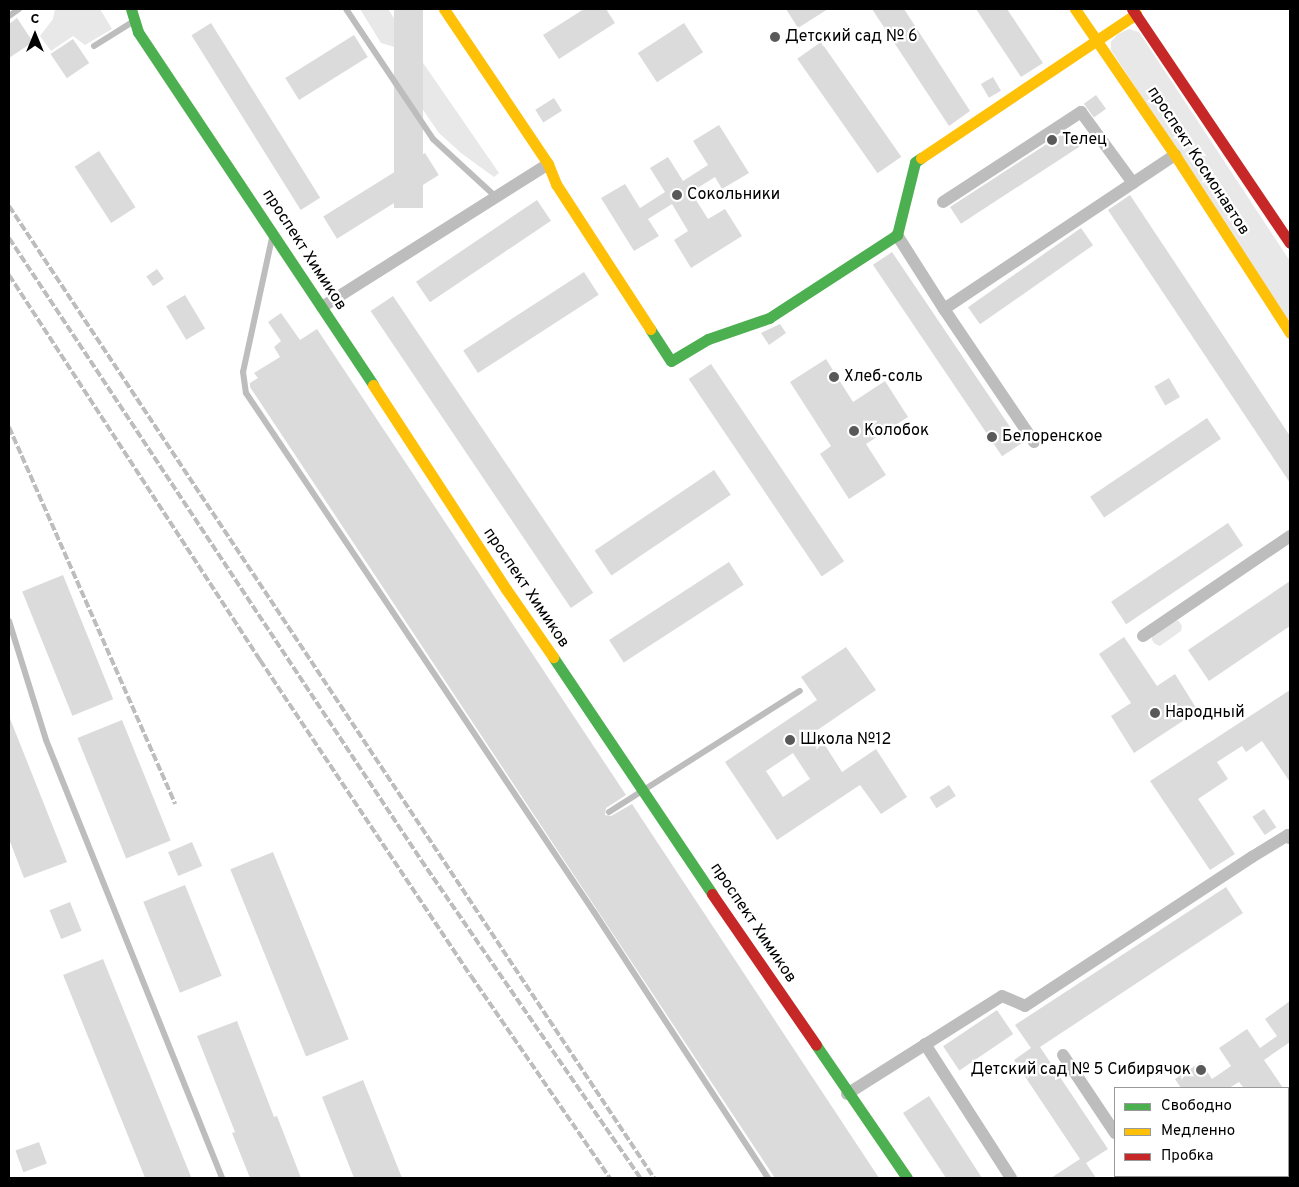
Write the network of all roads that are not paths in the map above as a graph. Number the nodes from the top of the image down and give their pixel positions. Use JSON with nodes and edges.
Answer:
{"nodes":[{"id":1,"x":19,"y":9,"type":"edge"},
{"id":2,"x":131,"y":9,"type":"edge"},
{"id":3,"x":346,"y":9,"type":"edge"},
{"id":4,"x":444,"y":9,"type":"edge"},
{"id":5,"x":1076,"y":9,"type":"edge"},
{"id":6,"x":1134,"y":12,"type":"edge"},
{"id":7,"x":9,"y":16,"type":"edge"},
{"id":8,"x":135,"y":21,"type":"junction"},
{"id":9,"x":1098,"y":40,"type":"junction"},
{"id":10,"x":94,"y":46,"type":"dead end"},
{"id":11,"x":1175,"y":155,"type":"junction"},
{"id":12,"x":548,"y":164,"type":"junction"},
{"id":13,"x":1133,"y":183,"type":"junction"},
{"id":14,"x":496,"y":197,"type":"junction"},
{"id":15,"x":943,"y":202,"type":"dead end"},
{"id":16,"x":273,"y":232,"type":"junction"},
{"id":17,"x":897,"y":235,"type":"junction"},
{"id":18,"x":1290,"y":244,"type":"edge"},
{"id":19,"x":322,"y":307,"type":"junction"},
{"id":20,"x":944,"y":309,"type":"junction"},
{"id":21,"x":1290,"y":333,"type":"edge"},
{"id":22,"x":1034,"y":442,"type":"dead end"},
{"id":23,"x":1290,"y":536,"type":"edge"},
{"id":24,"x":9,"y":621,"type":"edge"},
{"id":25,"x":1143,"y":636,"type":"dead end"},
{"id":26,"x":800,"y":691,"type":"dead end"},
{"id":27,"x":642,"y":790,"type":"junction"},
{"id":28,"x":609,"y":812,"type":"dead end"},
{"id":29,"x":1290,"y":838,"type":"edge"},
{"id":30,"x":925,"y":1044,"type":"junction"},
{"id":31,"x":1063,"y":1055,"type":"dead end"},
{"id":32,"x":848,"y":1094,"type":"junction"},
{"id":33,"x":1114,"y":1132,"type":"edge"},
{"id":34,"x":222,"y":1178,"type":"edge"},
{"id":35,"x":768,"y":1178,"type":"edge"},
{"id":36,"x":906,"y":1178,"type":"edge"},
{"id":37,"x":1011,"y":1178,"type":"edge"}],
"edges":[{"from":1,"to":7,"type":"lane"},
{"from":2,"to":8,"type":"street","name":"проспект Химиков"},
{"from":3,"to":14,"type":"lane"},
{"from":4,"to":12,"type":"street"},
{"from":5,"to":9,"type":"street","name":"проспект Космонавтов"},
{"from":6,"to":9,"type":"street"},
{"from":6,"to":18,"type":"street","name":"проспект Космонавтов"},
{"from":8,"to":10,"type":"lane"},
{"from":8,"to":16,"type":"street","name":"проспект Химиков"},
{"from":9,"to":11,"type":"street","name":"проспект Космонавтов"},
{"from":9,"to":17,"type":"street"},
{"from":11,"to":13,"type":"street"},
{"from":11,"to":21,"type":"street","name":"проспект Космонавтов"},
{"from":12,"to":14,"type":"street"},
{"from":12,"to":17,"type":"street"},
{"from":13,"to":15,"type":"street"},
{"from":13,"to":20,"type":"street"},
{"from":14,"to":19,"type":"street"},
{"from":16,"to":19,"type":"street","name":"проспект Химиков"},
{"from":16,"to":35,"type":"lane"},
{"from":17,"to":20,"type":"street"},
{"from":19,"to":27,"type":"street","name":"проспект Химиков"},
{"from":20,"to":22,"type":"street"},
{"from":23,"to":25,"type":"street"},
{"from":24,"to":34,"type":"lane"},
{"from":26,"to":27,"type":"lane"},
{"from":27,"to":28,"type":"lane"},
{"from":27,"to":32,"type":"street","name":"проспект Химиков"},
{"from":29,"to":30,"type":"street"},
{"from":30,"to":32,"type":"street"},
{"from":30,"to":37,"type":"street"},
{"from":31,"to":33,"type":"street"},
{"from":32,"to":36,"type":"street","name":"проспект Химиков"}]}
